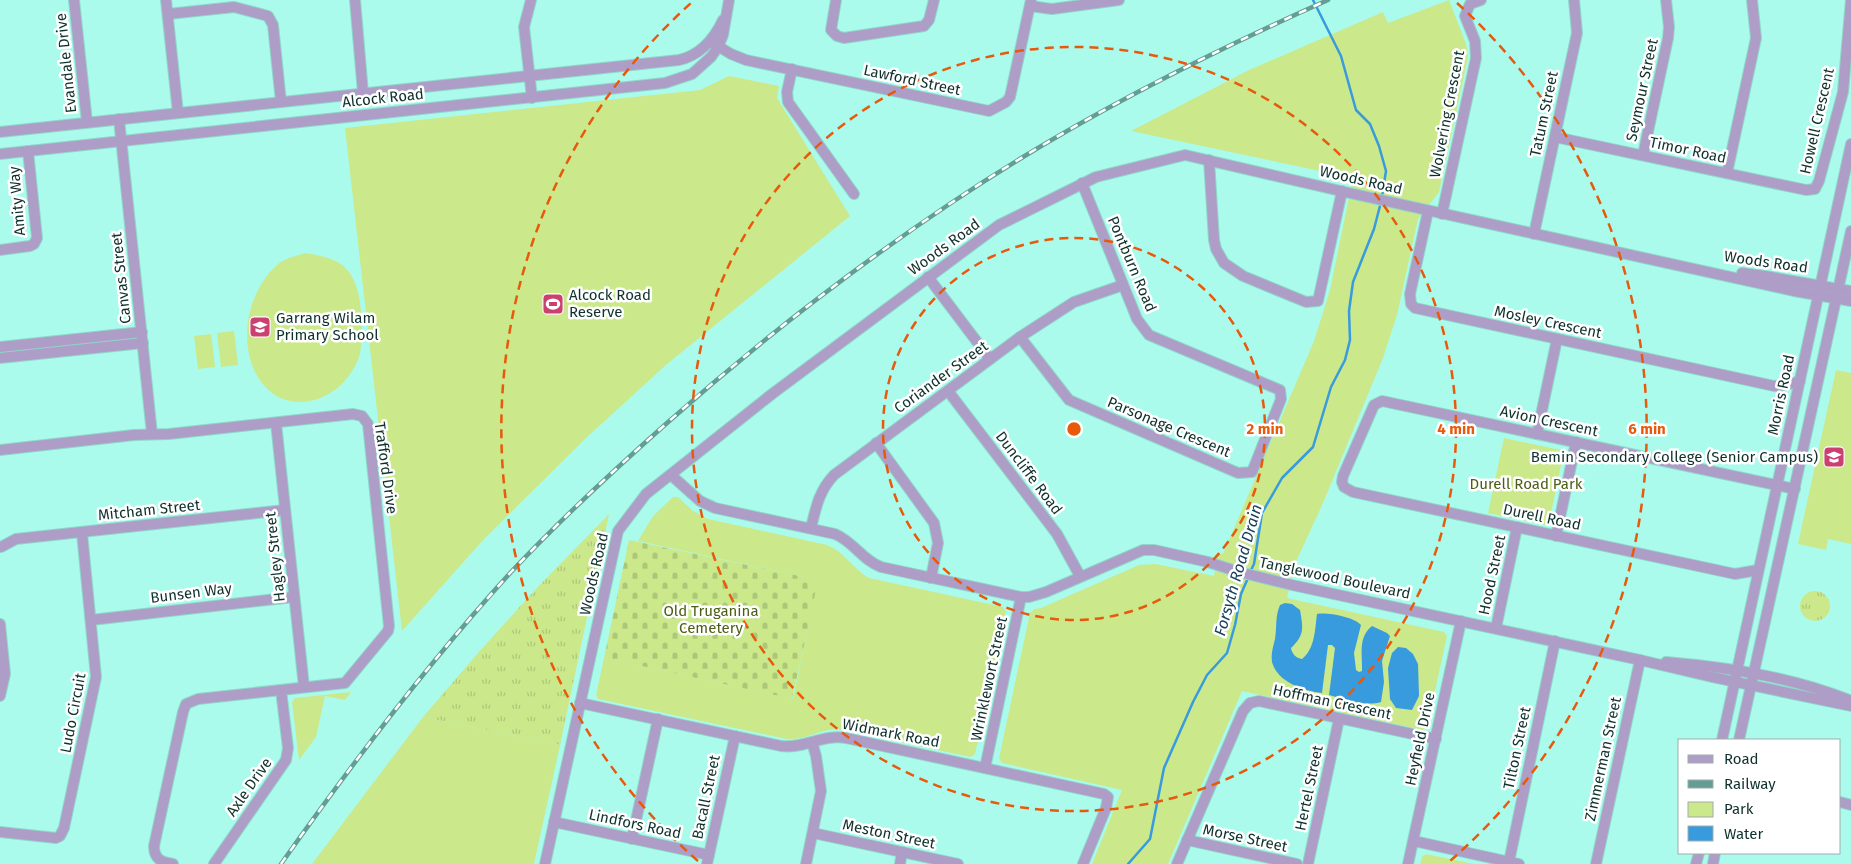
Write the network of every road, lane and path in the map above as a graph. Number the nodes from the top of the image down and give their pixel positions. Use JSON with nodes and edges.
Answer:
{"nodes":[{"id":1,"x":74,"y":0,"type":"edge"},
{"id":2,"x":166,"y":0,"type":"edge"},
{"id":3,"x":355,"y":0,"type":"edge"},
{"id":4,"x":531,"y":0,"type":"edge"},
{"id":5,"x":836,"y":0,"type":"edge"},
{"id":6,"x":934,"y":0,"type":"edge"},
{"id":7,"x":1119,"y":0,"type":"edge"},
{"id":8,"x":1481,"y":0,"type":"edge"},
{"id":9,"x":1574,"y":0,"type":"edge"},
{"id":10,"x":1666,"y":0,"type":"edge"},
{"id":11,"x":1752,"y":0,"type":"edge"},
{"id":12,"x":1851,"y":0,"type":"edge"},
{"id":13,"x":1031,"y":3,"type":"edge"},
{"id":14,"x":728,"y":5,"type":"edge"},
{"id":15,"x":168,"y":14,"type":"junction"},
{"id":16,"x":714,"y":44,"type":"junction"},
{"id":17,"x":792,"y":70,"type":"junction"},
{"id":18,"x":529,"y":76,"type":"junction"},
{"id":19,"x":363,"y":93,"type":"junction"},
{"id":20,"x":532,"y":98,"type":"junction"},
{"id":21,"x":281,"y":102,"type":"junction"},
{"id":22,"x":178,"y":113,"type":"junction"},
{"id":23,"x":119,"y":120,"type":"junction"},
{"id":24,"x":88,"y":122,"type":"junction"},
{"id":25,"x":0,"y":132,"type":"edge"},
{"id":26,"x":1554,"y":136,"type":"junction"},
{"id":27,"x":121,"y":141,"type":"junction"},
{"id":28,"x":1851,"y":144,"type":"edge"},
{"id":29,"x":28,"y":151,"type":"junction"},
{"id":30,"x":0,"y":154,"type":"edge"},
{"id":31,"x":1643,"y":155,"type":"junction"},
{"id":32,"x":1209,"y":160,"type":"junction"},
{"id":33,"x":1727,"y":174,"type":"junction"},
{"id":34,"x":1082,"y":182,"type":"junction"},
{"id":35,"x":1815,"y":189,"type":"joint"},
{"id":36,"x":1343,"y":192,"type":"junction"},
{"id":37,"x":854,"y":194,"type":"dead end"},
{"id":38,"x":1428,"y":211,"type":"junction"},
{"id":39,"x":1442,"y":214,"type":"junction"},
{"id":40,"x":1851,"y":231,"type":"edge"},
{"id":41,"x":1534,"y":234,"type":"junction"},
{"id":42,"x":0,"y":250,"type":"edge"},
{"id":43,"x":928,"y":277,"type":"junction"},
{"id":44,"x":1123,"y":285,"type":"junction"},
{"id":45,"x":1819,"y":290,"type":"junction"},
{"id":46,"x":1851,"y":291,"type":"edge"},
{"id":47,"x":1837,"y":294,"type":"junction"},
{"id":48,"x":1851,"y":301,"type":"edge"},
{"id":49,"x":142,"y":332,"type":"junction"},
{"id":50,"x":1020,"y":337,"type":"junction"},
{"id":51,"x":1557,"y":339,"type":"junction"},
{"id":52,"x":143,"y":343,"type":"junction"},
{"id":53,"x":0,"y":347,"type":"edge"},
{"id":54,"x":13,"y":351,"type":"junction"},
{"id":55,"x":0,"y":358,"type":"edge"},
{"id":56,"x":990,"y":359,"type":"junction"},
{"id":57,"x":1800,"y":381,"type":"junction"},
{"id":58,"x":1774,"y":386,"type":"junction"},
{"id":59,"x":1280,"y":390,"type":"joint"},
{"id":60,"x":948,"y":391,"type":"junction"},
{"id":61,"x":1795,"y":404,"type":"junction"},
{"id":62,"x":276,"y":423,"type":"junction"},
{"id":63,"x":152,"y":434,"type":"junction"},
{"id":64,"x":1537,"y":434,"type":"junction"},
{"id":65,"x":1576,"y":442,"type":"junction"},
{"id":66,"x":876,"y":443,"type":"junction"},
{"id":67,"x":0,"y":450,"type":"edge"},
{"id":68,"x":671,"y":475,"type":"junction"},
{"id":69,"x":1777,"y":485,"type":"junction"},
{"id":70,"x":1344,"y":487,"type":"joint"},
{"id":71,"x":1795,"y":489,"type":"junction"},
{"id":72,"x":286,"y":510,"type":"junction"},
{"id":73,"x":1517,"y":527,"type":"junction"},
{"id":74,"x":811,"y":528,"type":"junction"},
{"id":75,"x":82,"y":533,"type":"junction"},
{"id":76,"x":0,"y":535,"type":"edge"},
{"id":77,"x":1556,"y":536,"type":"junction"},
{"id":78,"x":16,"y":540,"type":"junction"},
{"id":79,"x":1,"y":547,"type":"edge"},
{"id":80,"x":1758,"y":570,"type":"junction"},
{"id":81,"x":1735,"y":574,"type":"junction"},
{"id":82,"x":1080,"y":576,"type":"junction"},
{"id":83,"x":931,"y":578,"type":"junction"},
{"id":84,"x":1753,"y":592,"type":"junction"},
{"id":85,"x":294,"y":597,"type":"junction"},
{"id":86,"x":1021,"y":598,"type":"junction"},
{"id":87,"x":91,"y":620,"type":"junction"},
{"id":88,"x":1461,"y":621,"type":"junction"},
{"id":89,"x":0,"y":624,"type":"edge"},
{"id":90,"x":1496,"y":628,"type":"junction"},
{"id":91,"x":1555,"y":641,"type":"junction"},
{"id":92,"x":1640,"y":660,"type":"junction"},
{"id":93,"x":1736,"y":671,"type":"junction"},
{"id":94,"x":1754,"y":674,"type":"junction"},
{"id":95,"x":1734,"y":682,"type":"junction"},
{"id":96,"x":1751,"y":685,"type":"junction"},
{"id":97,"x":304,"y":687,"type":"junction"},
{"id":98,"x":281,"y":690,"type":"junction"},
{"id":99,"x":0,"y":696,"type":"edge"},
{"id":100,"x":1851,"y":701,"type":"edge"},
{"id":101,"x":580,"y":703,"type":"junction"},
{"id":102,"x":1851,"y":706,"type":"edge"},
{"id":103,"x":1339,"y":719,"type":"junction"},
{"id":104,"x":658,"y":720,"type":"junction"},
{"id":105,"x":734,"y":736,"type":"junction"},
{"id":106,"x":1436,"y":739,"type":"junction"},
{"id":107,"x":1722,"y":739,"type":"edge"},
{"id":108,"x":1739,"y":739,"type":"edge"},
{"id":109,"x":812,"y":742,"type":"junction"},
{"id":110,"x":985,"y":768,"type":"junction"},
{"id":111,"x":554,"y":822,"type":"junction"},
{"id":112,"x":0,"y":832,"type":"edge"},
{"id":113,"x":813,"y":833,"type":"junction"},
{"id":114,"x":632,"y":839,"type":"junction"},
{"id":115,"x":1187,"y":840,"type":"junction"},
{"id":116,"x":1414,"y":841,"type":"junction"},
{"id":117,"x":902,"y":852,"type":"junction"},
{"id":118,"x":708,"y":860,"type":"edge"},
{"id":119,"x":1508,"y":862,"type":"junction"},
{"id":120,"x":173,"y":864,"type":"edge"},
{"id":121,"x":214,"y":864,"type":"edge"},
{"id":122,"x":545,"y":864,"type":"edge"},
{"id":123,"x":806,"y":864,"type":"edge"},
{"id":124,"x":900,"y":864,"type":"edge"},
{"id":125,"x":958,"y":864,"type":"edge"},
{"id":126,"x":1084,"y":864,"type":"edge"},
{"id":127,"x":1177,"y":864,"type":"edge"},
{"id":128,"x":1298,"y":864,"type":"edge"},
{"id":129,"x":1308,"y":864,"type":"edge"},
{"id":130,"x":1408,"y":864,"type":"edge"},
{"id":131,"x":1519,"y":864,"type":"edge"},
{"id":132,"x":1596,"y":864,"type":"edge"}],
"edges":[{"from":1,"to":24,"type":"street","name":"Evandale Drive"},
{"from":2,"to":15,"type":"street"},
{"from":3,"to":19,"type":"street"},
{"from":4,"to":18,"type":"street"},
{"from":5,"to":6,"type":"street"},
{"from":7,"to":13,"type":"street"},
{"from":8,"to":39,"type":"street","name":"Wolvering Crescent"},
{"from":9,"to":26,"type":"street","name":"Tatum Street"},
{"from":10,"to":31,"type":"street","name":"Seymour Street"},
{"from":11,"to":33,"type":"street"},
{"from":12,"to":35,"type":"street","name":"Howell Crescent"},
{"from":13,"to":17,"type":"street","name":"Lawford Street"},
{"from":14,"to":16,"type":"street","name":"Alcock Road"},
{"from":15,"to":21,"type":"street"},
{"from":15,"to":22,"type":"street"},
{"from":16,"to":17,"type":"street","name":"Lawford Street"},
{"from":16,"to":18,"type":"street","name":"Alcock Road"},
{"from":16,"to":20,"type":"street","name":"Alcock Road"},
{"from":17,"to":37,"type":"street"},
{"from":18,"to":19,"type":"street","name":"Alcock Road"},
{"from":18,"to":20,"type":"street"},
{"from":19,"to":21,"type":"street","name":"Alcock Road"},
{"from":20,"to":27,"type":"street","name":"Alcock Road"},
{"from":21,"to":22,"type":"street","name":"Alcock Road"},
{"from":22,"to":23,"type":"street","name":"Alcock Road"},
{"from":23,"to":24,"type":"street","name":"Alcock Road"},
{"from":23,"to":27,"type":"street","name":"Canvas Street"},
{"from":24,"to":25,"type":"street","name":"Alcock Road"},
{"from":26,"to":31,"type":"street","name":"Timor Road"},
{"from":26,"to":41,"type":"street","name":"Tatum Street"},
{"from":27,"to":29,"type":"street","name":"Alcock Road"},
{"from":27,"to":49,"type":"street","name":"Canvas Street"},
{"from":28,"to":45,"type":"street","name":"Morris Road"},
{"from":29,"to":30,"type":"street","name":"Alcock Road"},
{"from":29,"to":42,"type":"street","name":"Amity Way"},
{"from":31,"to":33,"type":"street","name":"Timor Road"},
{"from":32,"to":34,"type":"street","name":"Woods Road"},
{"from":32,"to":36,"type":"street","name":"Woods Road"},
{"from":32,"to":36,"type":"street"},
{"from":33,"to":35,"type":"street","name":"Timor Road"},
{"from":34,"to":43,"type":"street","name":"Woods Road"},
{"from":34,"to":44,"type":"street","name":"Pontburn Road"},
{"from":36,"to":38,"type":"street","name":"Woods Road"},
{"from":38,"to":39,"type":"street","name":"Woods Road"},
{"from":38,"to":51,"type":"street","name":"Mosley Crescent"},
{"from":39,"to":41,"type":"street","name":"Woods Road"},
{"from":40,"to":47,"type":"street"},
{"from":41,"to":45,"type":"street","name":"Woods Road"},
{"from":43,"to":56,"type":"street"},
{"from":43,"to":68,"type":"street","name":"Woods Road"},
{"from":44,"to":50,"type":"street","name":"Coriander Street"},
{"from":44,"to":59,"type":"street","name":"Pontburn Road"},
{"from":45,"to":47,"type":"street","name":"Woods Road"},
{"from":45,"to":57,"type":"street","name":"Morris Road"},
{"from":46,"to":47,"type":"street"},
{"from":47,"to":48,"type":"street"},
{"from":47,"to":71,"type":"street"},
{"from":49,"to":52,"type":"street","name":"Canvas Street"},
{"from":49,"to":54,"type":"street"},
{"from":50,"to":56,"type":"street","name":"Coriander Street"},
{"from":50,"to":59,"type":"street","name":"Parsonage Crescent"},
{"from":51,"to":58,"type":"street","name":"Mosley Crescent"},
{"from":51,"to":64,"type":"street"},
{"from":52,"to":54,"type":"street"},
{"from":52,"to":63,"type":"street","name":"Canvas Street"},
{"from":53,"to":54,"type":"street"},
{"from":54,"to":55,"type":"street"},
{"from":56,"to":60,"type":"street","name":"Coriander Street"},
{"from":57,"to":58,"type":"street","name":"Mosley Crescent"},
{"from":57,"to":61,"type":"street","name":"Morris Road"},
{"from":58,"to":61,"type":"street","name":"Mosley Crescent"},
{"from":60,"to":66,"type":"street","name":"Coriander Street"},
{"from":60,"to":82,"type":"street","name":"Duncliffe Road"},
{"from":61,"to":69,"type":"street","name":"Morris Road"},
{"from":62,"to":63,"type":"street","name":"Trafford Drive"},
{"from":62,"to":72,"type":"street","name":"Hagley Street"},
{"from":62,"to":97,"type":"street","name":"Trafford Drive"},
{"from":63,"to":67,"type":"street","name":"Trafford Drive"},
{"from":64,"to":65,"type":"street","name":"Avion Crescent"},
{"from":64,"to":70,"type":"street","name":"Avion Crescent"},
{"from":65,"to":69,"type":"street","name":"Avion Crescent"},
{"from":65,"to":77,"type":"street"},
{"from":66,"to":74,"type":"street","name":"Coriander Street"},
{"from":66,"to":83,"type":"street"},
{"from":68,"to":74,"type":"street","name":"Tanglewood Boulevard"},
{"from":68,"to":101,"type":"street","name":"Woods Road"},
{"from":69,"to":71,"type":"street","name":"Avion Crescent"},
{"from":69,"to":80,"type":"street","name":"Morris Road"},
{"from":70,"to":73,"type":"street","name":"Durell Road"},
{"from":71,"to":94,"type":"street"},
{"from":72,"to":75,"type":"street","name":"Mitcham Street"},
{"from":72,"to":85,"type":"street","name":"Hagley Street"},
{"from":73,"to":77,"type":"street","name":"Durell Road"},
{"from":73,"to":90,"type":"street","name":"Hood Street"},
{"from":74,"to":83,"type":"street","name":"Tanglewood Boulevard"},
{"from":75,"to":78,"type":"street","name":"Mitcham Street"},
{"from":75,"to":87,"type":"street","name":"Ludo Circuit"},
{"from":76,"to":78,"type":"street","name":"Mitcham Street"},
{"from":76,"to":79,"type":"street"},
{"from":77,"to":81,"type":"street","name":"Durell Road"},
{"from":78,"to":79,"type":"street","name":"Mitcham Street"},
{"from":80,"to":81,"type":"street","name":"Durell Road"},
{"from":80,"to":84,"type":"street","name":"Morris Road"},
{"from":81,"to":84,"type":"street"},
{"from":82,"to":86,"type":"street","name":"Tanglewood Boulevard"},
{"from":82,"to":88,"type":"street","name":"Tanglewood Boulevard"},
{"from":83,"to":86,"type":"street","name":"Tanglewood Boulevard"},
{"from":84,"to":93,"type":"street","name":"Morris Road"},
{"from":85,"to":87,"type":"street","name":"Bunsen Way"},
{"from":85,"to":97,"type":"street","name":"Hagley Street"},
{"from":86,"to":110,"type":"street","name":"Wrinklewort Street"},
{"from":87,"to":112,"type":"street","name":"Ludo Circuit"},
{"from":88,"to":90,"type":"street","name":"Tanglewood Boulevard"},
{"from":88,"to":106,"type":"street","name":"Heyfield Drive"},
{"from":89,"to":99,"type":"street"},
{"from":90,"to":91,"type":"street","name":"Tanglewood Boulevard"},
{"from":91,"to":92,"type":"street","name":"Tanglewood Boulevard"},
{"from":91,"to":119,"type":"street","name":"Tilton Street"},
{"from":92,"to":93,"type":"street","name":"Tanglewood Boulevard"},
{"from":92,"to":95,"type":"street","name":"Tanglewood Boulevard"},
{"from":92,"to":132,"type":"street","name":"Zimmerman Street"},
{"from":93,"to":94,"type":"street","name":"Tanglewood Boulevard"},
{"from":93,"to":95,"type":"street","name":"Morris Road"},
{"from":94,"to":96,"type":"street"},
{"from":94,"to":100,"type":"street","name":"Tanglewood Boulevard"},
{"from":95,"to":96,"type":"street","name":"Tanglewood Boulevard"},
{"from":95,"to":107,"type":"street","name":"Morris Road"},
{"from":96,"to":102,"type":"street","name":"Tanglewood Boulevard"},
{"from":96,"to":108,"type":"street"},
{"from":97,"to":98,"type":"street","name":"Trafford Drive"},
{"from":98,"to":120,"type":"street","name":"Trafford Drive"},
{"from":98,"to":121,"type":"street","name":"Axle Drive"},
{"from":101,"to":104,"type":"street","name":"Widmark Road"},
{"from":101,"to":111,"type":"street","name":"Woods Road"},
{"from":103,"to":106,"type":"street","name":"Hoffman Crescent"},
{"from":103,"to":115,"type":"street","name":"Hoffman Crescent"},
{"from":103,"to":129,"type":"street","name":"Hertel Street"},
{"from":104,"to":105,"type":"street","name":"Widmark Road"},
{"from":104,"to":114,"type":"street"},
{"from":105,"to":109,"type":"street","name":"Widmark Road"},
{"from":105,"to":118,"type":"street","name":"Bacall Street"},
{"from":106,"to":116,"type":"street","name":"Heyfield Drive"},
{"from":109,"to":110,"type":"street","name":"Widmark Road"},
{"from":109,"to":113,"type":"street"},
{"from":110,"to":126,"type":"street","name":"Widmark Road"},
{"from":111,"to":114,"type":"street","name":"Lindfors Road"},
{"from":111,"to":122,"type":"street","name":"Woods Road"},
{"from":113,"to":117,"type":"street","name":"Meston Street"},
{"from":113,"to":123,"type":"street"},
{"from":114,"to":118,"type":"street","name":"Lindfors Road"},
{"from":115,"to":127,"type":"street","name":"Hoffman Crescent"},
{"from":115,"to":128,"type":"street","name":"Morse Street"},
{"from":116,"to":119,"type":"street"},
{"from":116,"to":130,"type":"street","name":"Heyfield Drive"},
{"from":117,"to":124,"type":"street"},
{"from":117,"to":125,"type":"street","name":"Meston Street"},
{"from":119,"to":131,"type":"street"}]}
